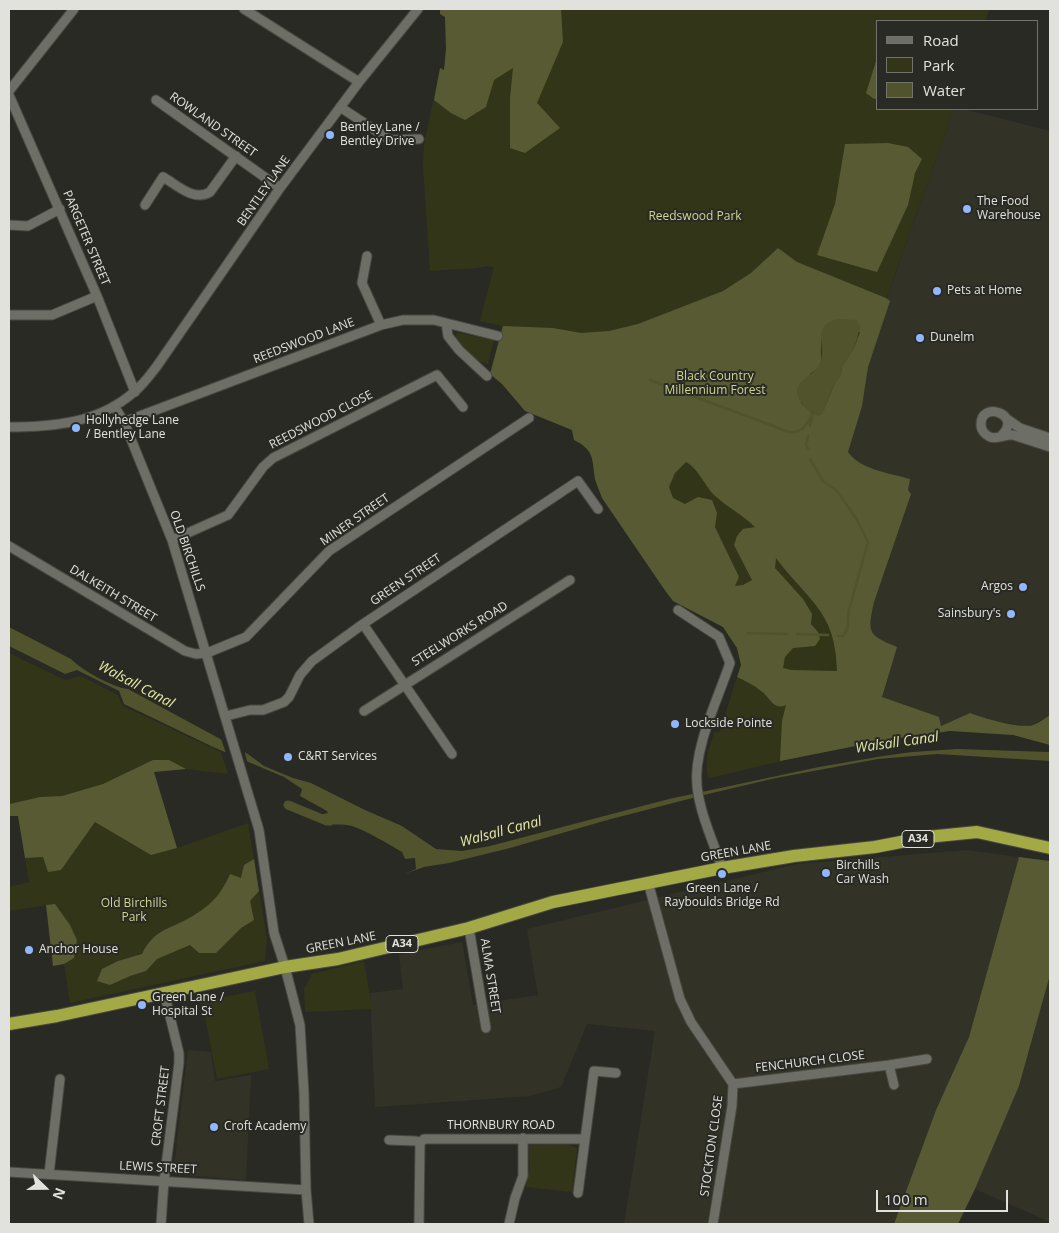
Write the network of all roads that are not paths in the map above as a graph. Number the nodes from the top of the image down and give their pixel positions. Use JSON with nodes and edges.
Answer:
{"nodes":[{"id":1,"x":74,"y":9,"type":"edge"},
{"id":2,"x":244,"y":9,"type":"edge"},
{"id":3,"x":418,"y":9,"type":"edge"},
{"id":4,"x":359,"y":82,"type":"junction"},
{"id":5,"x":9,"y":91,"type":"edge"},
{"id":6,"x":9,"y":95,"type":"edge"},
{"id":7,"x":156,"y":100,"type":"dead end"},
{"id":8,"x":340,"y":107,"type":"junction"},
{"id":9,"x":419,"y":140,"type":"dead end"},
{"id":10,"x":236,"y":156,"type":"junction"},
{"id":11,"x":280,"y":188,"type":"junction"},
{"id":12,"x":145,"y":205,"type":"dead end"},
{"id":13,"x":60,"y":209,"type":"junction"},
{"id":14,"x":9,"y":225,"type":"edge"},
{"id":15,"x":367,"y":256,"type":"dead end"},
{"id":16,"x":97,"y":296,"type":"junction"},
{"id":17,"x":9,"y":315,"type":"edge"},
{"id":18,"x":446,"y":323,"type":"junction"},
{"id":19,"x":381,"y":325,"type":"junction"},
{"id":20,"x":498,"y":336,"type":"dead end"},
{"id":21,"x":487,"y":376,"type":"dead end"},
{"id":22,"x":135,"y":392,"type":"junction"},
{"id":23,"x":114,"y":406,"type":"junction"},
{"id":24,"x":463,"y":407,"type":"dead end"},
{"id":25,"x":529,"y":418,"type":"dead end"},
{"id":26,"x":1007,"y":419,"type":"junction"},
{"id":27,"x":124,"y":422,"type":"junction"},
{"id":28,"x":9,"y":427,"type":"edge"},
{"id":29,"x":1002,"y":435,"type":"junction"},
{"id":30,"x":1050,"y":438,"type":"edge"},
{"id":31,"x":1050,"y":447,"type":"edge"},
{"id":32,"x":598,"y":509,"type":"dead end"},
{"id":33,"x":172,"y":540,"type":"junction"},
{"id":34,"x":9,"y":546,"type":"edge"},
{"id":35,"x":570,"y":580,"type":"dead end"},
{"id":36,"x":678,"y":610,"type":"dead end"},
{"id":37,"x":363,"y":624,"type":"junction"},
{"id":38,"x":207,"y":653,"type":"junction"},
{"id":39,"x":404,"y":684,"type":"junction"},
{"id":40,"x":364,"y":711,"type":"dead end"},
{"id":41,"x":226,"y":716,"type":"junction"},
{"id":42,"x":452,"y":754,"type":"dead end"},
{"id":43,"x":1045,"y":847,"type":"edge"},
{"id":44,"x":722,"y":868,"type":"junction"},
{"id":45,"x":648,"y":882,"type":"junction"},
{"id":46,"x":470,"y":928,"type":"junction"},
{"id":47,"x":285,"y":967,"type":"junction"},
{"id":48,"x":164,"y":992,"type":"junction"},
{"id":49,"x":9,"y":1024,"type":"edge"},
{"id":50,"x":486,"y":1028,"type":"dead end"},
{"id":51,"x":927,"y":1058,"type":"dead end"},
{"id":52,"x":889,"y":1066,"type":"junction"},
{"id":53,"x":616,"y":1073,"type":"dead end"},
{"id":54,"x":60,"y":1079,"type":"dead end"},
{"id":55,"x":734,"y":1084,"type":"junction"},
{"id":56,"x":894,"y":1086,"type":"dead end"},
{"id":57,"x":523,"y":1138,"type":"junction"},
{"id":58,"x":584,"y":1139,"type":"junction"},
{"id":59,"x":389,"y":1140,"type":"dead end"},
{"id":60,"x":420,"y":1143,"type":"junction"},
{"id":61,"x":9,"y":1172,"type":"edge"},
{"id":62,"x":49,"y":1174,"type":"junction"},
{"id":63,"x":164,"y":1181,"type":"junction"},
{"id":64,"x":306,"y":1190,"type":"junction"},
{"id":65,"x":578,"y":1193,"type":"dead end"},
{"id":66,"x":161,"y":1224,"type":"edge"},
{"id":67,"x":308,"y":1224,"type":"edge"},
{"id":68,"x":419,"y":1224,"type":"edge"},
{"id":69,"x":509,"y":1224,"type":"edge"},
{"id":70,"x":713,"y":1224,"type":"edge"}],
"edges":[{"from":1,"to":5,"type":"street"},
{"from":2,"to":4,"type":"street"},
{"from":3,"to":4,"type":"street","name":"BENTLEY LANE"},
{"from":4,"to":8,"type":"street","name":"BENTLEY LANE"},
{"from":6,"to":13,"type":"street","name":"PARGETER STREET"},
{"from":7,"to":10,"type":"street","name":"ROWLAND STREET"},
{"from":8,"to":9,"type":"street"},
{"from":8,"to":11,"type":"street","name":"BENTLEY LANE"},
{"from":10,"to":11,"type":"street","name":"ROWLAND STREET"},
{"from":10,"to":12,"type":"street"},
{"from":11,"to":22,"type":"street","name":"BENTLEY LANE"},
{"from":13,"to":14,"type":"street"},
{"from":13,"to":16,"type":"street","name":"PARGETER STREET"},
{"from":15,"to":19,"type":"street"},
{"from":16,"to":17,"type":"street"},
{"from":16,"to":22,"type":"street","name":"PARGETER STREET"},
{"from":18,"to":19,"type":"street","name":"REEDSWOOD LANE"},
{"from":18,"to":20,"type":"street","name":"REEDSWOOD LANE"},
{"from":18,"to":21,"type":"street"},
{"from":19,"to":27,"type":"street","name":"REEDSWOOD LANE"},
{"from":22,"to":23,"type":"street"},
{"from":23,"to":27,"type":"street","name":"OLD BIRCHILLS"},
{"from":23,"to":28,"type":"street"},
{"from":24,"to":33,"type":"street","name":"REEDSWOOD CLOSE"},
{"from":25,"to":38,"type":"street","name":"MINER STREET"},
{"from":26,"to":29,"type":"street"},
{"from":26,"to":29,"type":"street"},
{"from":26,"to":30,"type":"street"},
{"from":27,"to":33,"type":"street","name":"OLD BIRCHILLS"},
{"from":29,"to":31,"type":"street"},
{"from":32,"to":37,"type":"street","name":"GREEN STREET"},
{"from":33,"to":38,"type":"street","name":"OLD BIRCHILLS"},
{"from":34,"to":38,"type":"street","name":"DALKEITH STREET"},
{"from":35,"to":39,"type":"street","name":"STEELWORKS ROAD"},
{"from":36,"to":44,"type":"street"},
{"from":37,"to":39,"type":"street"},
{"from":37,"to":41,"type":"street","name":"GREEN STREET"},
{"from":38,"to":41,"type":"street","name":"OLD BIRCHILLS"},
{"from":39,"to":40,"type":"street","name":"STEELWORKS ROAD"},
{"from":39,"to":42,"type":"street"},
{"from":41,"to":47,"type":"street","name":"OLD BIRCHILLS"},
{"from":43,"to":44,"type":"highway","name":"GREEN LANE","number":"A34"},
{"from":44,"to":45,"type":"highway","name":"GREEN LANE","number":"A34"},
{"from":45,"to":46,"type":"highway","name":"GREEN LANE","number":"A34"},
{"from":45,"to":55,"type":"street","name":"STOCKTON CLOSE"},
{"from":46,"to":47,"type":"highway","name":"GREEN LANE","number":"A34"},
{"from":46,"to":50,"type":"street","name":"ALMA STREET"},
{"from":47,"to":48,"type":"highway","name":"GREEN LANE","number":"A34"},
{"from":47,"to":64,"type":"street"},
{"from":48,"to":49,"type":"highway","name":"GREEN LANE","number":"A34"},
{"from":48,"to":63,"type":"street","name":"CROFT STREET"},
{"from":51,"to":52,"type":"street","name":"FENCHURCH CLOSE"},
{"from":52,"to":55,"type":"street","name":"FENCHURCH CLOSE"},
{"from":52,"to":56,"type":"street"},
{"from":53,"to":58,"type":"street"},
{"from":54,"to":62,"type":"street"},
{"from":55,"to":70,"type":"street","name":"STOCKTON CLOSE"},
{"from":57,"to":58,"type":"street","name":"THORNBURY ROAD"},
{"from":57,"to":60,"type":"street","name":"THORNBURY ROAD"},
{"from":57,"to":69,"type":"street"},
{"from":58,"to":65,"type":"street"},
{"from":59,"to":60,"type":"street","name":"THORNBURY ROAD"},
{"from":60,"to":68,"type":"street"},
{"from":61,"to":62,"type":"street","name":"LEWIS STREET"},
{"from":62,"to":63,"type":"street","name":"LEWIS STREET"},
{"from":63,"to":64,"type":"street","name":"LEWIS STREET"},
{"from":63,"to":66,"type":"street","name":"CROFT STREET"},
{"from":64,"to":67,"type":"street"}]}
